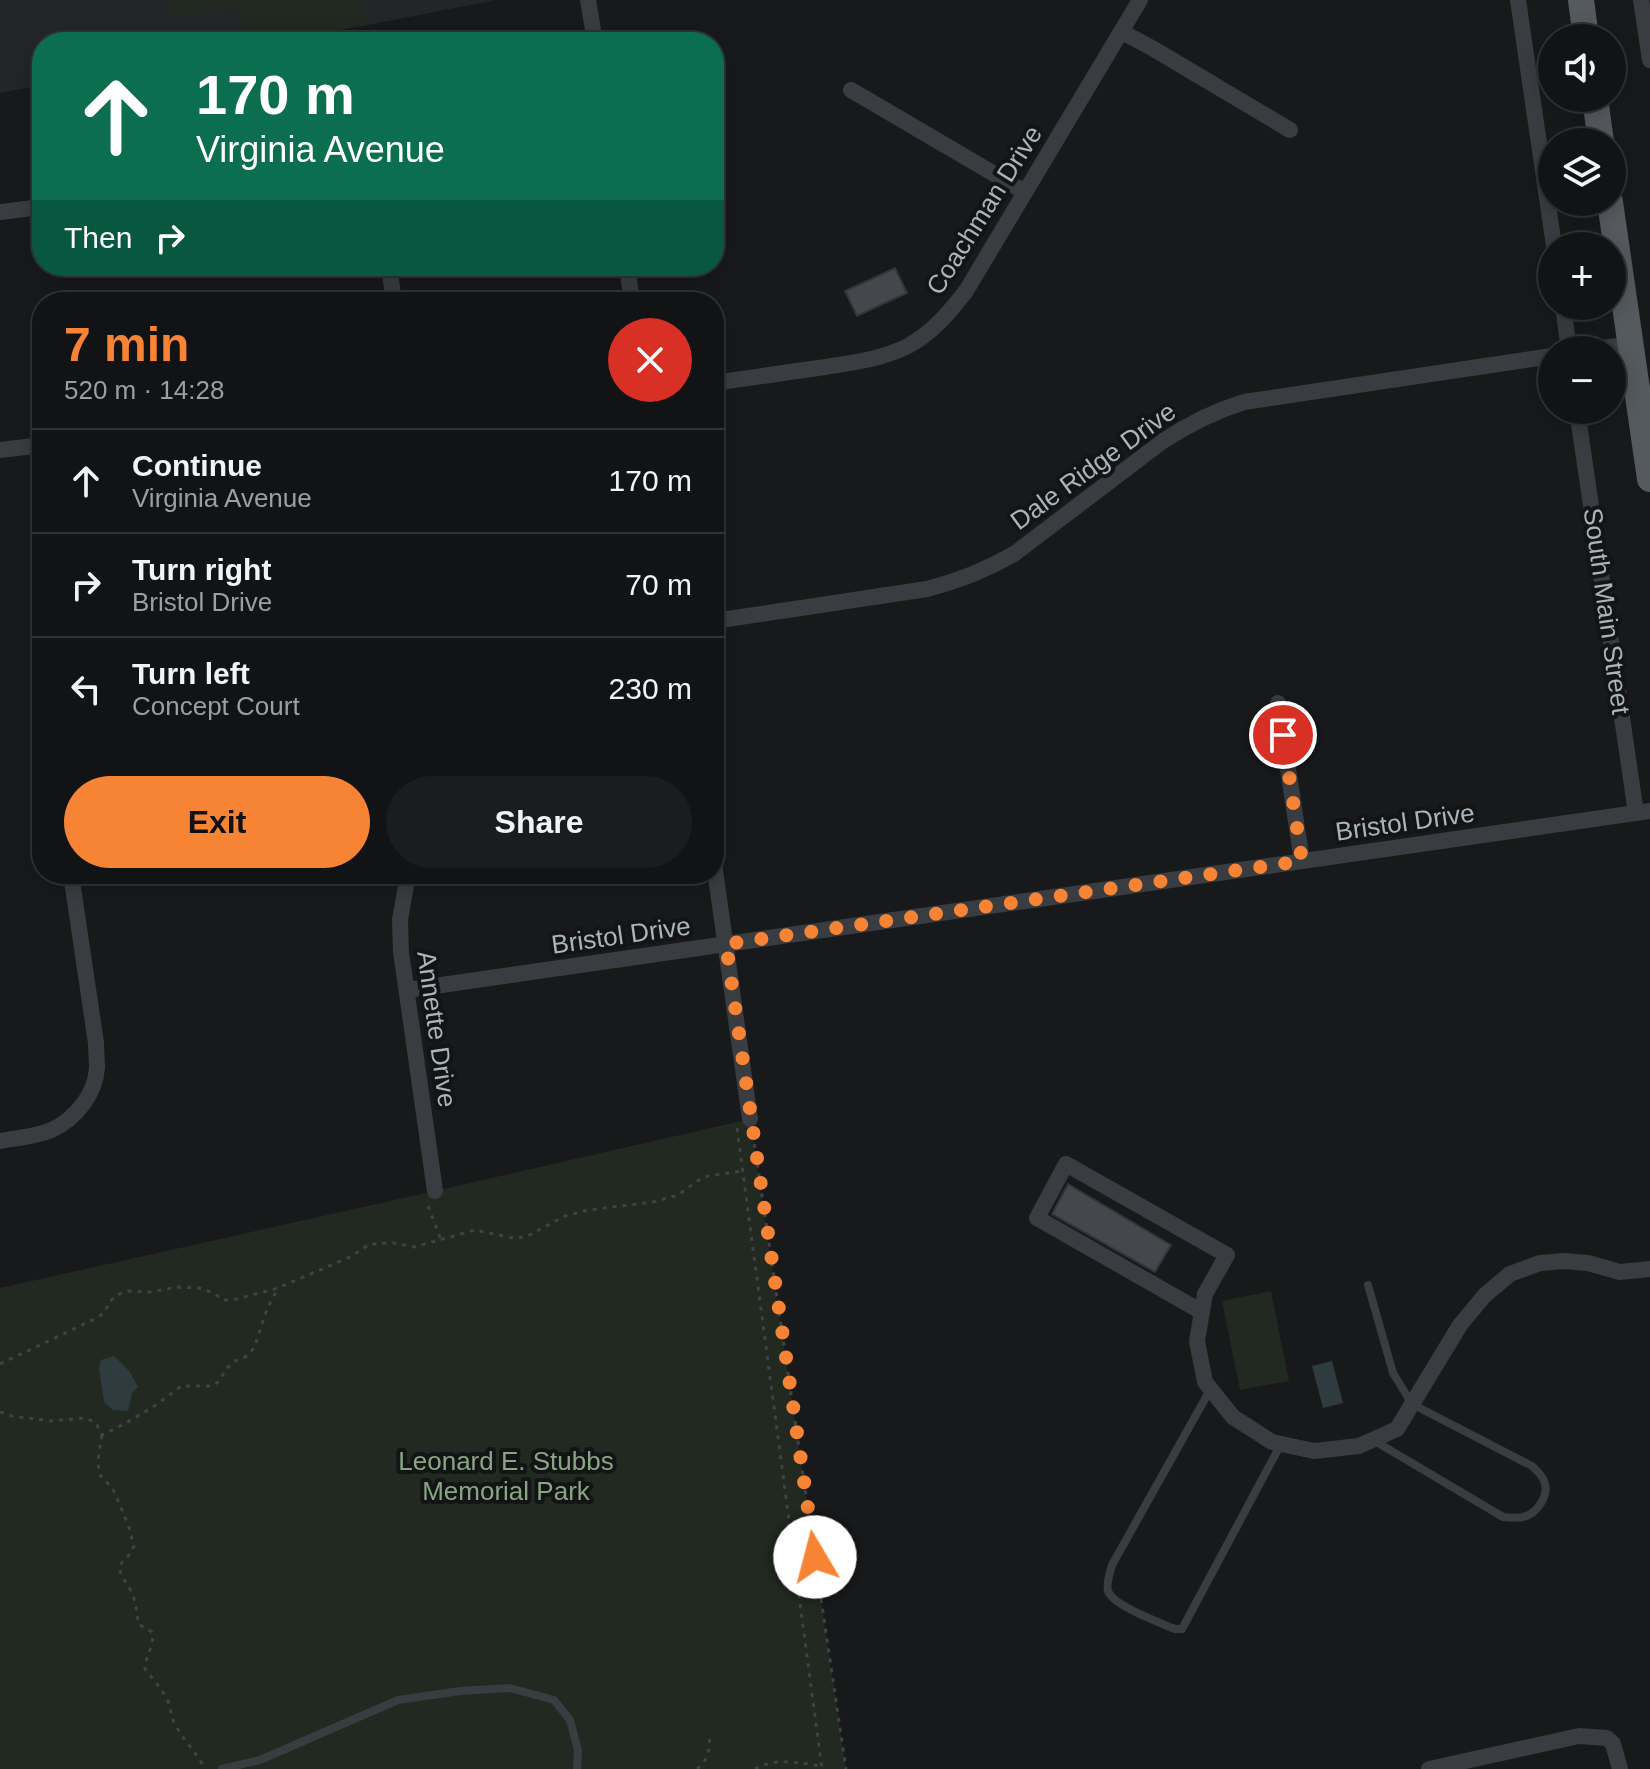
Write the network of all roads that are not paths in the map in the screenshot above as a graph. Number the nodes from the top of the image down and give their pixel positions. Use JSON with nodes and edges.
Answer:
{"nodes":[{"id":1,"x":588,"y":0,"type":"edge"},
{"id":2,"x":1140,"y":0,"type":"edge"},
{"id":3,"x":1518,"y":0,"type":"edge"},
{"id":4,"x":1581,"y":0,"type":"edge"},
{"id":5,"x":1641,"y":0,"type":"edge"},
{"id":6,"x":1584,"y":24,"type":"edge"},
{"id":7,"x":593,"y":32,"type":"edge"},
{"id":8,"x":1122,"y":32,"type":"junction"},
{"id":9,"x":1650,"y":60,"type":"edge"},
{"id":10,"x":851,"y":90,"type":"dead end"},
{"id":11,"x":1290,"y":130,"type":"dead end"},
{"id":12,"x":1025,"y":192,"type":"junction"},
{"id":13,"x":32,"y":208,"type":"edge"},
{"id":14,"x":0,"y":212,"type":"edge"},
{"id":15,"x":1612,"y":216,"type":"edge"},
{"id":16,"x":1552,"y":232,"type":"edge"},
{"id":17,"x":1631,"y":344,"type":"junction"},
{"id":18,"x":1626,"y":345,"type":"edge"},
{"id":19,"x":1538,"y":358,"type":"edge"},
{"id":20,"x":724,"y":382,"type":"edge"},
{"id":21,"x":1579,"y":424,"type":"edge"},
{"id":22,"x":32,"y":446,"type":"edge"},
{"id":23,"x":0,"y":450,"type":"edge"},
{"id":24,"x":1650,"y":479,"type":"edge"},
{"id":25,"x":724,"y":619,"type":"edge"},
{"id":26,"x":1278,"y":703,"type":"dead end"},
{"id":27,"x":1643,"y":812,"type":"edge"},
{"id":28,"x":1302,"y":861,"type":"junction"},
{"id":29,"x":72,"y":884,"type":"edge"},
{"id":30,"x":406,"y":884,"type":"edge"},
{"id":31,"x":717,"y":884,"type":"edge"},
{"id":32,"x":726,"y":944,"type":"junction"},
{"id":33,"x":407,"y":990,"type":"junction"},
{"id":34,"x":744,"y":1122,"type":"road end"},
{"id":35,"x":0,"y":1141,"type":"edge"},
{"id":36,"x":435,"y":1191,"type":"road end"},
{"id":37,"x":1650,"y":1269,"type":"edge"},
{"id":38,"x":1368,"y":1285,"type":"dead end"},
{"id":39,"x":1202,"y":1312,"type":"junction"},
{"id":40,"x":1211,"y":1389,"type":"junction"},
{"id":41,"x":1412,"y":1404,"type":"junction"},
{"id":42,"x":1372,"y":1440,"type":"junction"},
{"id":43,"x":1282,"y":1444,"type":"junction"},
{"id":44,"x":222,"y":1769,"type":"edge"},
{"id":45,"x":577,"y":1769,"type":"edge"},
{"id":46,"x":1429,"y":1769,"type":"edge"},
{"id":47,"x":1620,"y":1769,"type":"edge"}],
"edges":[{"from":1,"to":7,"type":"street"},
{"from":2,"to":8,"type":"street","name":"Coachman Drive"},
{"from":3,"to":16,"type":"street"},
{"from":4,"to":6,"type":"main road"},
{"from":5,"to":9,"type":"street"},
{"from":8,"to":11,"type":"street"},
{"from":8,"to":12,"type":"street","name":"Coachman Drive"},
{"from":10,"to":12,"type":"street"},
{"from":12,"to":20,"type":"street","name":"Coachman Drive"},
{"from":13,"to":14,"type":"street"},
{"from":15,"to":17,"type":"main road"},
{"from":17,"to":18,"type":"street"},
{"from":17,"to":24,"type":"main road"},
{"from":19,"to":25,"type":"street","name":"Dale Ridge Drive"},
{"from":21,"to":27,"type":"street","name":"South Main Street"},
{"from":22,"to":23,"type":"street"},
{"from":26,"to":28,"type":"street"},
{"from":27,"to":28,"type":"street","name":"Bristol Drive"},
{"from":28,"to":32,"type":"street","name":"Bristol Drive"},
{"from":29,"to":35,"type":"street"},
{"from":30,"to":33,"type":"street","name":"Annette Drive"},
{"from":31,"to":32,"type":"street"},
{"from":32,"to":33,"type":"street","name":"Bristol Drive"},
{"from":32,"to":34,"type":"street"},
{"from":33,"to":36,"type":"street","name":"Annette Drive"},
{"from":37,"to":41,"type":"street"},
{"from":38,"to":41,"type":"lane"},
{"from":39,"to":39,"type":"street"},
{"from":39,"to":40,"type":"street"},
{"from":40,"to":43,"type":"street"},
{"from":40,"to":43,"type":"lane"},
{"from":41,"to":42,"type":"street"},
{"from":41,"to":42,"type":"lane"},
{"from":42,"to":43,"type":"street"},
{"from":44,"to":45,"type":"lane"},
{"from":46,"to":47,"type":"street"}]}
